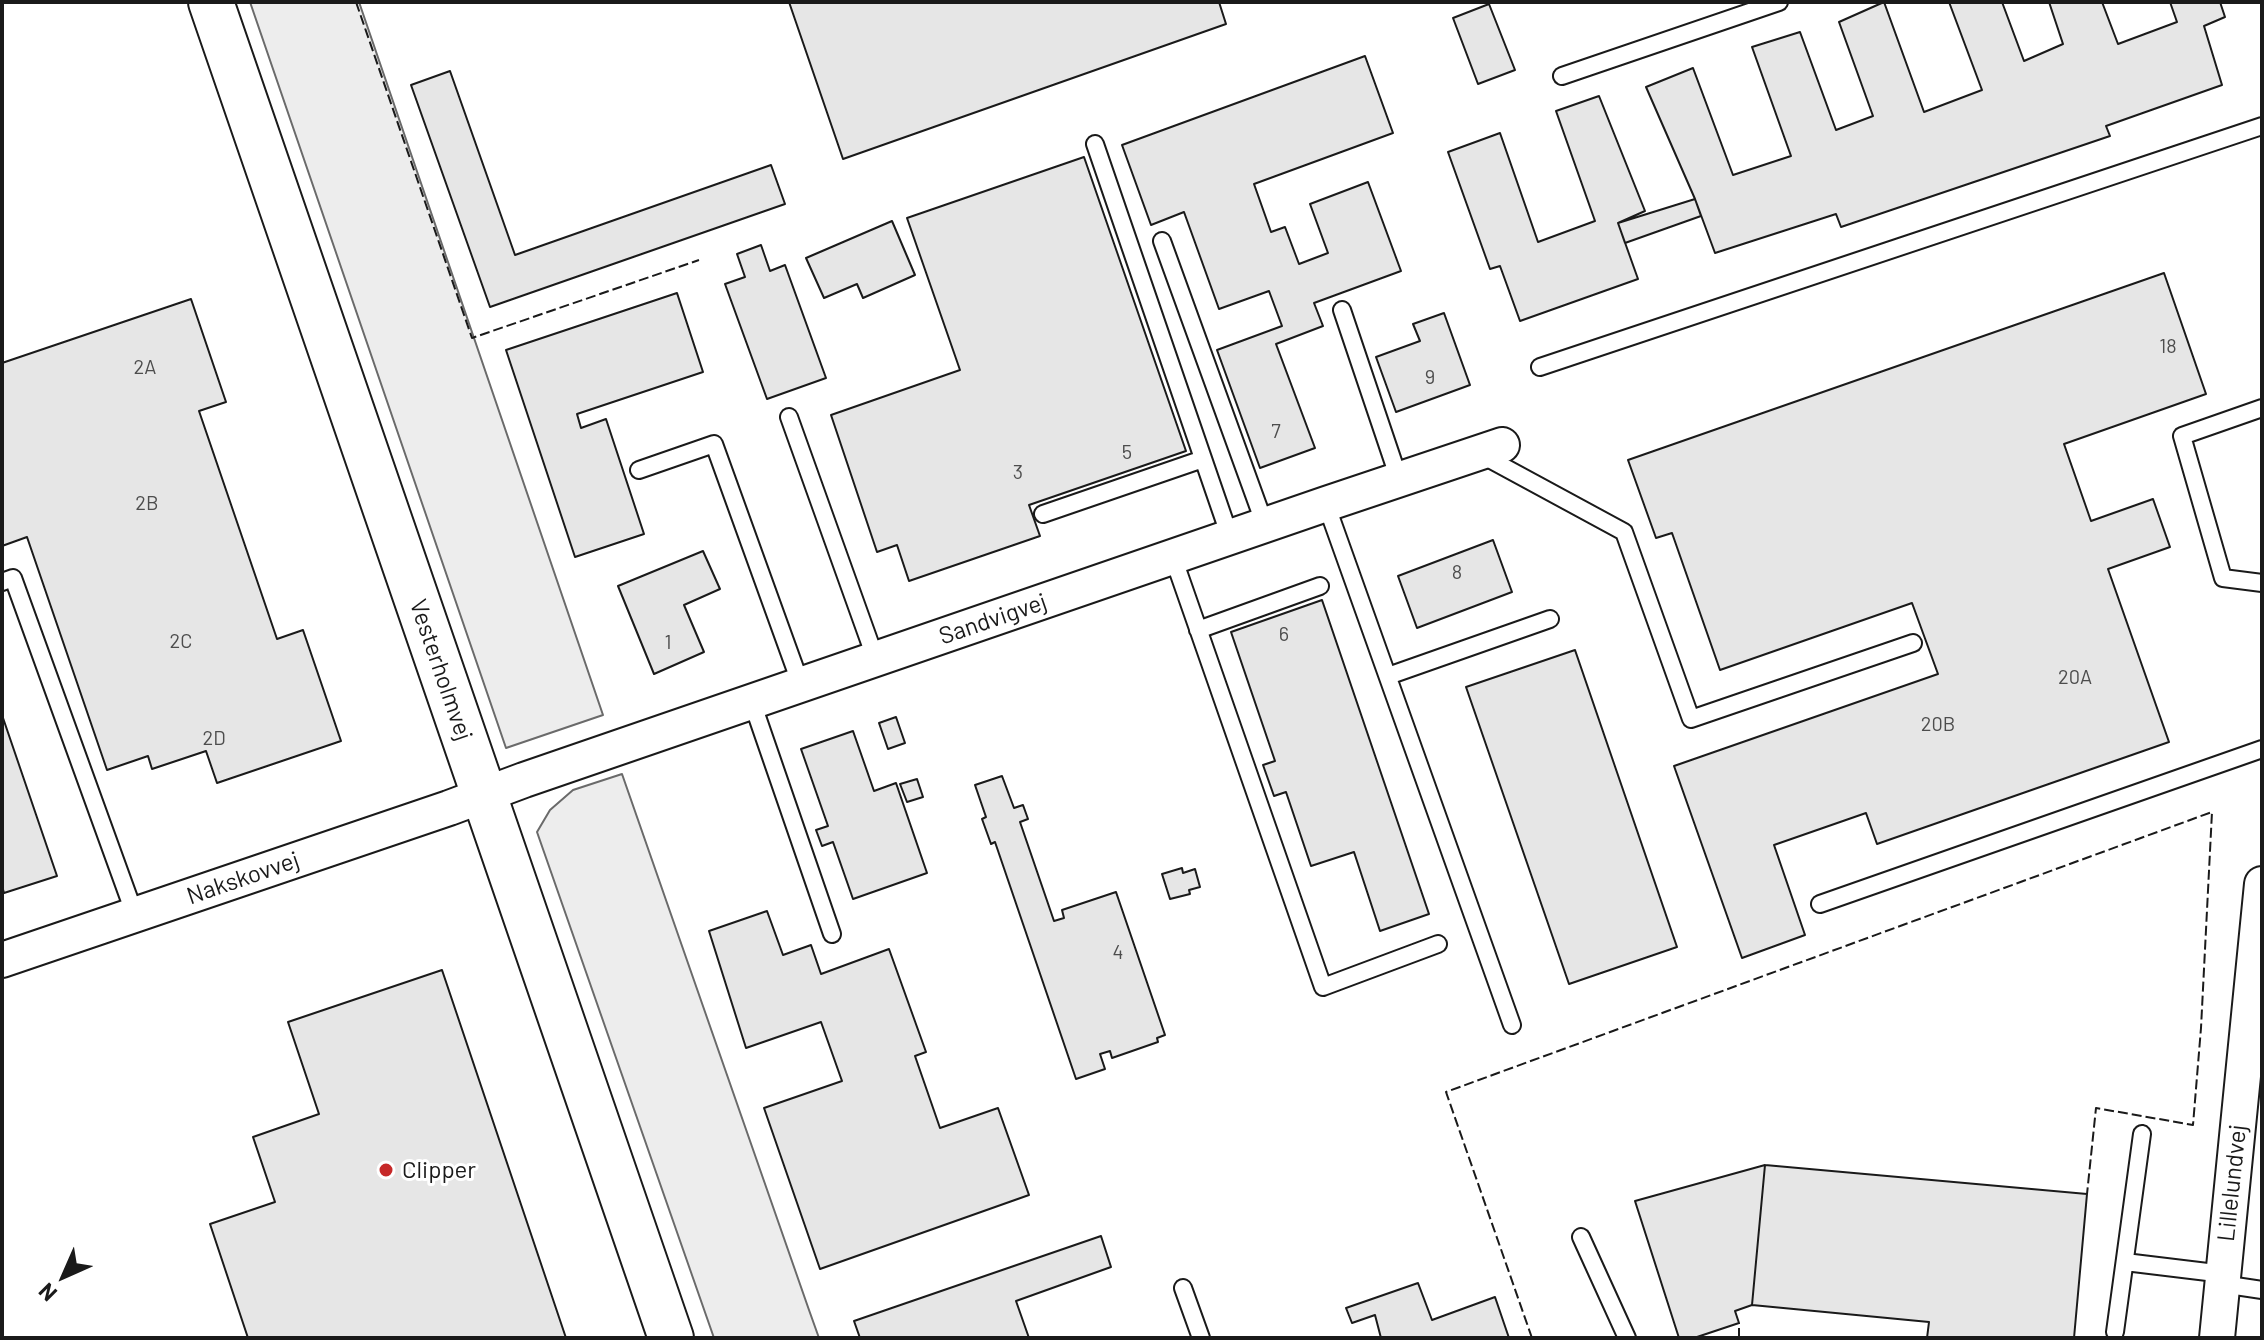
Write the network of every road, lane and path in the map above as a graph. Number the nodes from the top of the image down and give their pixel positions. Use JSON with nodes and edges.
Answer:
{"nodes":[{"id":1,"x":211,"y":2,"type":"edge"},
{"id":2,"x":1779,"y":2,"type":"edge"},
{"id":3,"x":1562,"y":76,"type":"dead end"},
{"id":4,"x":2262,"y":126,"type":"edge"},
{"id":5,"x":1095,"y":144,"type":"dead end"},
{"id":6,"x":1162,"y":241,"type":"dead end"},
{"id":7,"x":1342,"y":310,"type":"dead end"},
{"id":8,"x":1540,"y":367,"type":"dead end"},
{"id":9,"x":2262,"y":408,"type":"edge"},
{"id":10,"x":789,"y":417,"type":"dead end"},
{"id":11,"x":1490,"y":449,"type":"joint"},
{"id":12,"x":1203,"y":459,"type":"junction"},
{"id":13,"x":639,"y":470,"type":"dead end"},
{"id":14,"x":1399,"y":479,"type":"junction"},
{"id":15,"x":1326,"y":504,"type":"junction"},
{"id":16,"x":1043,"y":514,"type":"dead end"},
{"id":17,"x":1265,"y":525,"type":"junction"},
{"id":18,"x":1230,"y":537,"type":"junction"},
{"id":19,"x":1173,"y":557,"type":"junction"},
{"id":20,"x":2,"y":582,"type":"edge"},
{"id":21,"x":2262,"y":583,"type":"edge"},
{"id":22,"x":1320,"y":586,"type":"dead end"},
{"id":23,"x":1550,"y":619,"type":"dead end"},
{"id":24,"x":1198,"y":630,"type":"junction"},
{"id":25,"x":1913,"y":643,"type":"dead end"},
{"id":26,"x":876,"y":660,"type":"junction"},
{"id":27,"x":1388,"y":676,"type":"junction"},
{"id":28,"x":801,"y":685,"type":"junction"},
{"id":29,"x":752,"y":702,"type":"junction"},
{"id":30,"x":2262,"y":749,"type":"edge"},
{"id":31,"x":484,"y":795,"type":"junction"},
{"id":32,"x":2262,"y":884,"type":"edge"},
{"id":33,"x":1820,"y":904,"type":"dead end"},
{"id":34,"x":135,"y":915,"type":"junction"},
{"id":35,"x":832,"y":934,"type":"dead end"},
{"id":36,"x":1438,"y":944,"type":"dead end"},
{"id":37,"x":2,"y":960,"type":"edge"},
{"id":38,"x":1512,"y":1025,"type":"dead end"},
{"id":39,"x":2142,"y":1134,"type":"dead end"},
{"id":40,"x":1581,"y":1237,"type":"dead end"},
{"id":41,"x":2125,"y":1262,"type":"junction"},
{"id":42,"x":2223,"y":1279,"type":"junction"},
{"id":43,"x":1183,"y":1288,"type":"dead end"},
{"id":44,"x":2262,"y":1290,"type":"edge"},
{"id":45,"x":2115,"y":1332,"type":"dead end"},
{"id":46,"x":671,"y":1338,"type":"edge"},
{"id":47,"x":1201,"y":1338,"type":"edge"},
{"id":48,"x":1627,"y":1338,"type":"edge"},
{"id":49,"x":2217,"y":1338,"type":"edge"}],
"edges":[{"from":1,"to":31,"type":"street","name":"Vesterholmvej"},
{"from":2,"to":3,"type":"lane"},
{"from":4,"to":8,"type":"lane"},
{"from":5,"to":12,"type":"lane"},
{"from":6,"to":17,"type":"lane"},
{"from":7,"to":14,"type":"lane"},
{"from":9,"to":21,"type":"lane"},
{"from":10,"to":26,"type":"lane"},
{"from":11,"to":14,"type":"street","name":"Sandvigvej"},
{"from":11,"to":25,"type":"lane"},
{"from":12,"to":16,"type":"lane"},
{"from":12,"to":18,"type":"lane"},
{"from":13,"to":28,"type":"lane"},
{"from":14,"to":15,"type":"street","name":"Sandvigvej"},
{"from":15,"to":17,"type":"street","name":"Sandvigvej"},
{"from":15,"to":27,"type":"lane"},
{"from":17,"to":18,"type":"street","name":"Sandvigvej"},
{"from":18,"to":19,"type":"street","name":"Sandvigvej"},
{"from":19,"to":24,"type":"lane"},
{"from":19,"to":26,"type":"street","name":"Sandvigvej"},
{"from":20,"to":34,"type":"lane"},
{"from":22,"to":24,"type":"lane"},
{"from":23,"to":27,"type":"lane"},
{"from":24,"to":36,"type":"lane"},
{"from":26,"to":28,"type":"street","name":"Sandvigvej"},
{"from":27,"to":38,"type":"lane"},
{"from":28,"to":29,"type":"street","name":"Sandvigvej"},
{"from":29,"to":31,"type":"street","name":"Sandvigvej"},
{"from":29,"to":35,"type":"lane"},
{"from":30,"to":33,"type":"lane"},
{"from":31,"to":34,"type":"street","name":"Nakskovvej"},
{"from":31,"to":46,"type":"street","name":"Vesterholmvej"},
{"from":32,"to":42,"type":"street","name":"Lillelundvej"},
{"from":34,"to":37,"type":"street","name":"Nakskovvej"},
{"from":39,"to":41,"type":"lane"},
{"from":40,"to":48,"type":"lane"},
{"from":41,"to":42,"type":"lane"},
{"from":41,"to":45,"type":"lane"},
{"from":42,"to":44,"type":"lane"},
{"from":42,"to":49,"type":"street","name":"Lillelundvej"},
{"from":43,"to":47,"type":"lane"}]}
